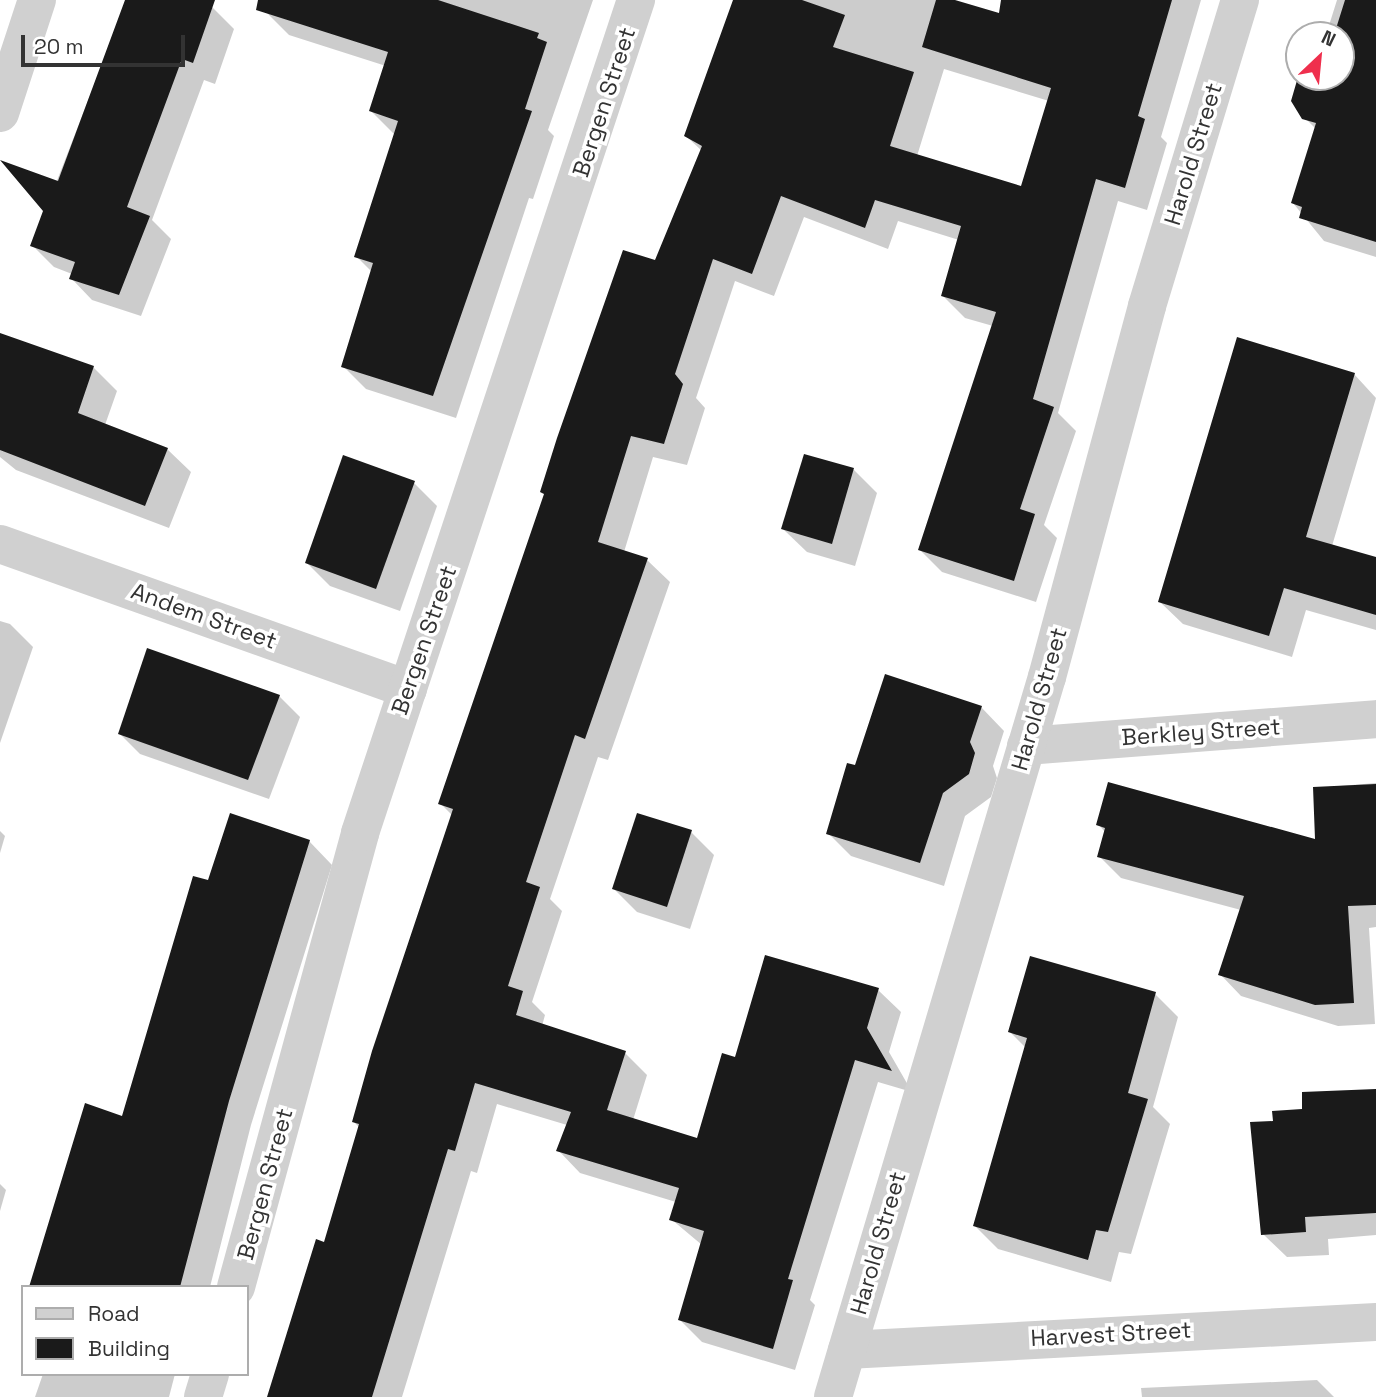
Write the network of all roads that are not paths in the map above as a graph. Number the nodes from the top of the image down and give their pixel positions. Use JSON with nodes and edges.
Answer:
{"nodes":[{"id":1,"x":37,"y":0,"type":"edge"},
{"id":2,"x":636,"y":0,"type":"edge"},
{"id":3,"x":1240,"y":0,"type":"edge"},
{"id":4,"x":0,"y":113,"type":"edge"},
{"id":5,"x":0,"y":544,"type":"edge"},
{"id":6,"x":408,"y":689,"type":"junction"},
{"id":7,"x":1376,"y":719,"type":"edge"},
{"id":8,"x":1026,"y":746,"type":"junction"},
{"id":9,"x":237,"y":1285,"type":"edge"},
{"id":10,"x":1376,"y":1322,"type":"edge"},
{"id":11,"x":847,"y":1350,"type":"junction"},
{"id":12,"x":209,"y":1376,"type":"edge"},
{"id":13,"x":203,"y":1397,"type":"edge"},
{"id":14,"x":833,"y":1397,"type":"edge"}],
"edges":[{"from":1,"to":4,"type":"street"},
{"from":2,"to":6,"type":"street","name":"Bergen Street"},
{"from":3,"to":8,"type":"street","name":"Harold Street"},
{"from":5,"to":6,"type":"street","name":"Andem Street"},
{"from":6,"to":9,"type":"street","name":"Bergen Street"},
{"from":7,"to":8,"type":"street","name":"Berkley Street"},
{"from":8,"to":11,"type":"street","name":"Harold Street"},
{"from":10,"to":11,"type":"street","name":"Harvest Street"},
{"from":11,"to":14,"type":"street","name":"Harold Street"},
{"from":12,"to":13,"type":"street"}]}
